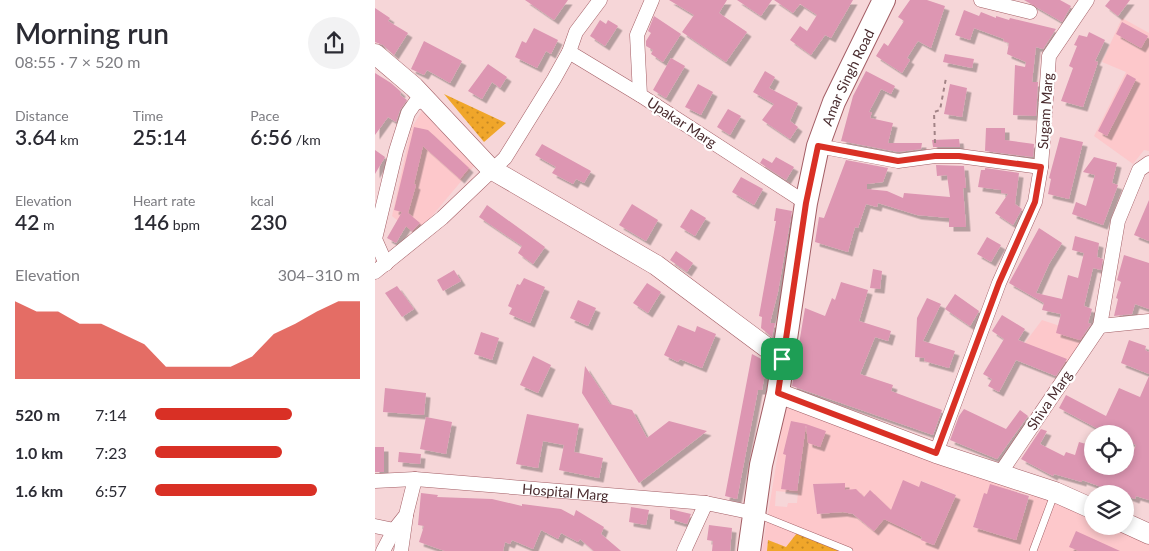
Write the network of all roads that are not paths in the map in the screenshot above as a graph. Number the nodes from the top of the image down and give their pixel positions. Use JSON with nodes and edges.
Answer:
{"nodes":[{"id":1,"x":600,"y":0,"type":"edge"},
{"id":2,"x":652,"y":0,"type":"edge"},
{"id":3,"x":884,"y":0,"type":"edge"},
{"id":4,"x":981,"y":0,"type":"edge"},
{"id":5,"x":1087,"y":0,"type":"edge"},
{"id":6,"x":1030,"y":12,"type":"dead end"},
{"id":7,"x":569,"y":52,"type":"junction"},
{"id":8,"x":375,"y":54,"type":"edge"},
{"id":9,"x":640,"y":95,"type":"junction"},
{"id":10,"x":426,"y":100,"type":"junction"},
{"id":11,"x":818,"y":146,"type":"junction"},
{"id":12,"x":1149,"y":163,"type":"edge"},
{"id":13,"x":1041,"y":167,"type":"junction"},
{"id":14,"x":491,"y":169,"type":"junction"},
{"id":15,"x":806,"y":203,"type":"junction"},
{"id":16,"x":375,"y":235,"type":"edge"},
{"id":17,"x":381,"y":268,"type":"edge"},
{"id":18,"x":1149,"y":321,"type":"edge"},
{"id":19,"x":1100,"y":326,"type":"junction"},
{"id":20,"x":782,"y":359,"type":"junction"},
{"id":21,"x":778,"y":393,"type":"junction"},
{"id":22,"x":936,"y":453,"type":"junction"},
{"id":23,"x":999,"y":474,"type":"junction"},
{"id":24,"x":415,"y":479,"type":"junction"},
{"id":25,"x":375,"y":480,"type":"edge"},
{"id":26,"x":1055,"y":492,"type":"junction"},
{"id":27,"x":706,"y":503,"type":"junction"},
{"id":28,"x":1084,"y":505,"type":"edge"},
{"id":29,"x":754,"y":513,"type":"junction"},
{"id":30,"x":406,"y":515,"type":"junction"},
{"id":31,"x":375,"y":526,"type":"edge"},
{"id":32,"x":1134,"y":527,"type":"edge"},
{"id":33,"x":394,"y":530,"type":"junction"},
{"id":34,"x":1149,"y":534,"type":"edge"},
{"id":35,"x":383,"y":551,"type":"edge"},
{"id":36,"x":401,"y":551,"type":"edge"},
{"id":37,"x":684,"y":551,"type":"edge"},
{"id":38,"x":749,"y":551,"type":"edge"},
{"id":39,"x":849,"y":551,"type":"edge"},
{"id":40,"x":1033,"y":551,"type":"edge"}],
"edges":[{"from":1,"to":7,"type":"street"},
{"from":2,"to":9,"type":"street","name":"Upakar Marg"},
{"from":3,"to":11,"type":"main road","name":"Amar Singh Road"},
{"from":4,"to":6,"type":"street"},
{"from":5,"to":13,"type":"street","name":"Sugam Marg"},
{"from":7,"to":9,"type":"street"},
{"from":7,"to":14,"type":"street"},
{"from":8,"to":10,"type":"main road"},
{"from":9,"to":15,"type":"street","name":"Upakar Marg"},
{"from":10,"to":14,"type":"main road"},
{"from":10,"to":16,"type":"street"},
{"from":11,"to":13,"type":"street"},
{"from":11,"to":15,"type":"main road","name":"Amar Singh Road"},
{"from":12,"to":19,"type":"street","name":"Shiva Marg"},
{"from":13,"to":22,"type":"street","name":"Sugam Marg"},
{"from":14,"to":17,"type":"street"},
{"from":14,"to":20,"type":"main road"},
{"from":15,"to":20,"type":"main road","name":"Amar Singh Road"},
{"from":16,"to":17,"type":"street"},
{"from":18,"to":19,"type":"street"},
{"from":19,"to":23,"type":"street","name":"Shiva Marg"},
{"from":20,"to":21,"type":"main road","name":"Amar Singh Road"},
{"from":21,"to":22,"type":"main road"},
{"from":21,"to":29,"type":"main road"},
{"from":22,"to":23,"type":"main road"},
{"from":23,"to":26,"type":"main road"},
{"from":24,"to":25,"type":"street","name":"Hospital Marg"},
{"from":24,"to":27,"type":"street","name":"Hospital Marg"},
{"from":24,"to":30,"type":"street"},
{"from":26,"to":28,"type":"main road"},
{"from":26,"to":40,"type":"lane"},
{"from":27,"to":29,"type":"street","name":"Hospital Marg"},
{"from":27,"to":37,"type":"street"},
{"from":29,"to":38,"type":"main road"},
{"from":29,"to":39,"type":"lane"},
{"from":30,"to":33,"type":"street"},
{"from":30,"to":36,"type":"street"},
{"from":31,"to":33,"type":"street"},
{"from":32,"to":34,"type":"main road"},
{"from":33,"to":35,"type":"street"}]}
